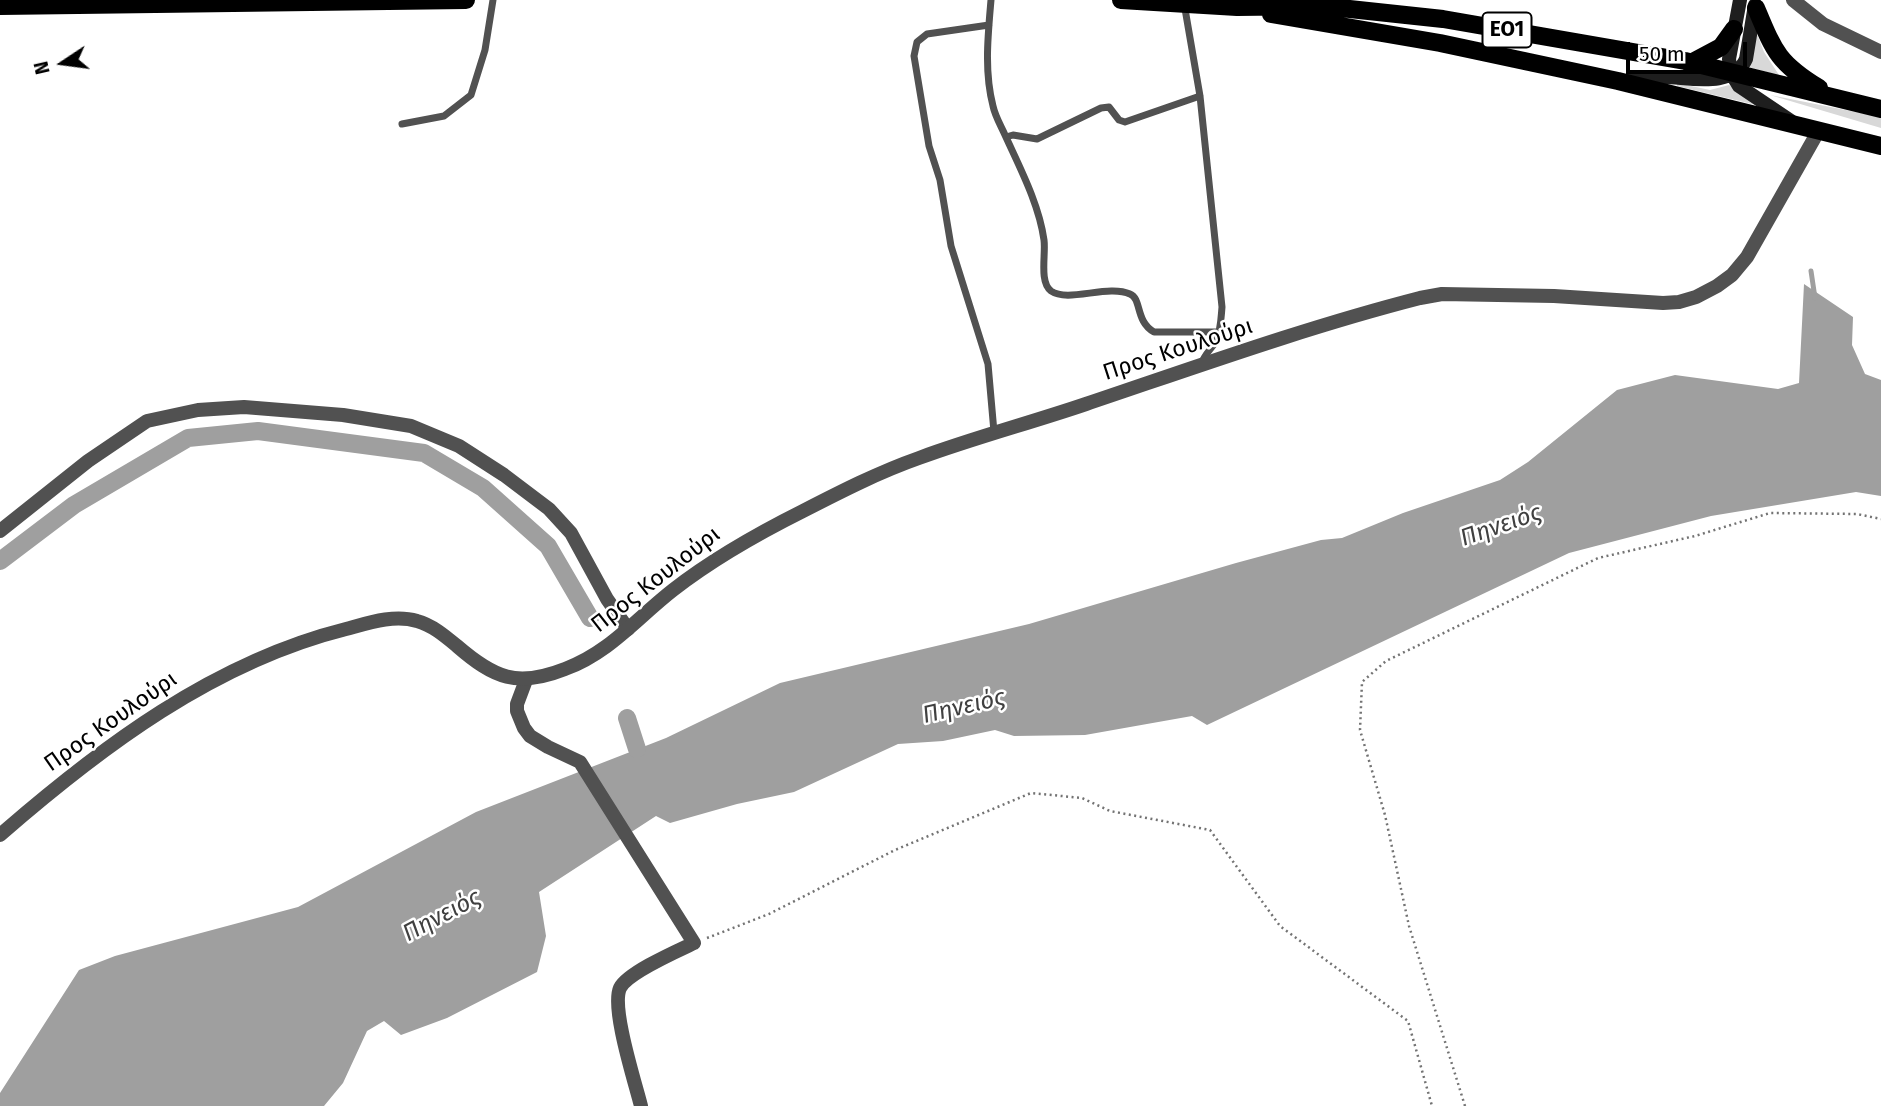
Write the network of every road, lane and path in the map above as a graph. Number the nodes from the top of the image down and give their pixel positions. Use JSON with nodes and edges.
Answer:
{"nodes":[{"id":1,"x":466,"y":0,"type":"edge"},
{"id":2,"x":493,"y":0,"type":"edge"},
{"id":3,"x":991,"y":0,"type":"edge"},
{"id":4,"x":1121,"y":0,"type":"edge"},
{"id":5,"x":1794,"y":0,"type":"edge"},
{"id":6,"x":1184,"y":3,"type":"junction"},
{"id":7,"x":1750,"y":3,"type":"edge"},
{"id":8,"x":0,"y":6,"type":"edge"},
{"id":9,"x":1237,"y":7,"type":"junction"},
{"id":10,"x":989,"y":25,"type":"junction"},
{"id":11,"x":1734,"y":29,"type":"junction"},
{"id":12,"x":1881,"y":52,"type":"edge"},
{"id":13,"x":1691,"y":63,"type":"junction"},
{"id":14,"x":1731,"y":73,"type":"junction"},
{"id":15,"x":1618,"y":81,"type":"junction"},
{"id":16,"x":1200,"y":96,"type":"junction"},
{"id":17,"x":1834,"y":97,"type":"junction"},
{"id":18,"x":1881,"y":109,"type":"edge"},
{"id":19,"x":1793,"y":123,"type":"junction"},
{"id":20,"x":402,"y":124,"type":"dead end"},
{"id":21,"x":1819,"y":130,"type":"junction"},
{"id":22,"x":1006,"y":137,"type":"junction"},
{"id":23,"x":1881,"y":146,"type":"edge"},
{"id":24,"x":1219,"y":332,"type":"junction"},
{"id":25,"x":1200,"y":365,"type":"junction"},
{"id":26,"x":995,"y":434,"type":"junction"},
{"id":27,"x":1881,"y":519,"type":"edge"},
{"id":28,"x":0,"y":531,"type":"edge"},
{"id":29,"x":628,"y":629,"type":"junction"},
{"id":30,"x":526,"y":680,"type":"junction"},
{"id":31,"x":0,"y":835,"type":"edge"},
{"id":32,"x":694,"y":943,"type":"junction"},
{"id":33,"x":641,"y":1106,"type":"edge"},
{"id":34,"x":1432,"y":1106,"type":"edge"},
{"id":35,"x":1465,"y":1106,"type":"edge"}],
"edges":[{"from":1,"to":8,"type":"main road"},
{"from":2,"to":20,"type":"lane"},
{"from":3,"to":10,"type":"lane"},
{"from":4,"to":6,"type":"main road","number":"ΕΟ1"},
{"from":5,"to":12,"type":"street"},
{"from":6,"to":9,"type":"main road","number":"ΕΟ1"},
{"from":6,"to":16,"type":"lane"},
{"from":7,"to":11,"type":"main road"},
{"from":7,"to":14,"type":"main road"},
{"from":7,"to":17,"type":"main road"},
{"from":9,"to":13,"type":"main road","number":"ΕΟ1"},
{"from":9,"to":15,"type":"main road","number":"ΕΟ1"},
{"from":10,"to":22,"type":"lane"},
{"from":10,"to":26,"type":"lane"},
{"from":11,"to":13,"type":"main road"},
{"from":11,"to":14,"type":"main road"},
{"from":13,"to":14,"type":"main road","number":"ΕΟ1"},
{"from":14,"to":15,"type":"main road"},
{"from":14,"to":17,"type":"main road","number":"ΕΟ1"},
{"from":14,"to":19,"type":"main road"},
{"from":15,"to":19,"type":"main road","number":"ΕΟ1"},
{"from":16,"to":22,"type":"lane"},
{"from":16,"to":24,"type":"lane"},
{"from":17,"to":18,"type":"main road","number":"ΕΟ1"},
{"from":19,"to":21,"type":"main road","number":"ΕΟ1"},
{"from":21,"to":23,"type":"main road","number":"ΕΟ1"},
{"from":21,"to":25,"type":"street","name":"Προς Κουλούρι"},
{"from":22,"to":24,"type":"lane"},
{"from":24,"to":25,"type":"lane"},
{"from":25,"to":26,"type":"street","name":"Προς Κουλούρι"},
{"from":26,"to":29,"type":"street","name":"Προς Κουλούρι"},
{"from":27,"to":35,"type":"path"},
{"from":28,"to":29,"type":"street"},
{"from":29,"to":30,"type":"street","name":"Προς Κουλούρι"},
{"from":30,"to":31,"type":"street","name":"Προς Κουλούρι"},
{"from":30,"to":32,"type":"street"},
{"from":32,"to":33,"type":"street"},
{"from":32,"to":34,"type":"path"}]}
